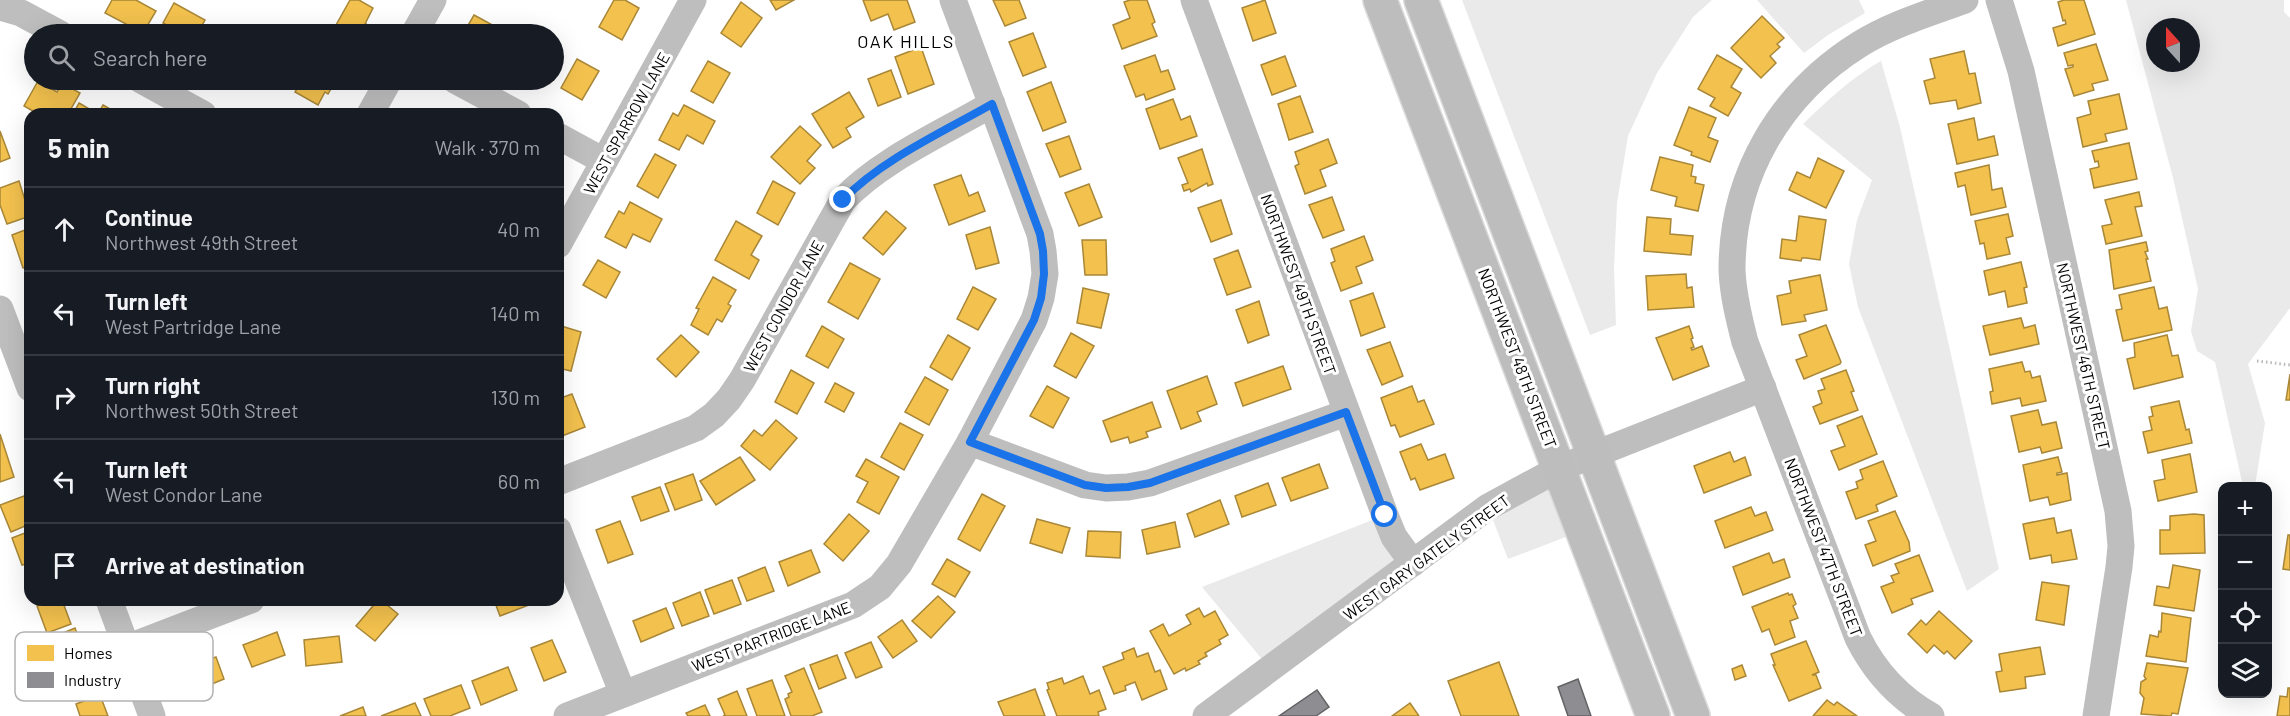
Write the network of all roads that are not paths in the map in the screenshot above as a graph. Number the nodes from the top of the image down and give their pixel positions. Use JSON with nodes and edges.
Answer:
{"nodes":[{"id":1,"x":433,"y":0,"type":"edge"},
{"id":2,"x":693,"y":0,"type":"edge"},
{"id":3,"x":953,"y":0,"type":"edge"},
{"id":4,"x":1194,"y":0,"type":"edge"},
{"id":5,"x":1380,"y":0,"type":"edge"},
{"id":6,"x":1421,"y":0,"type":"edge"},
{"id":7,"x":1965,"y":0,"type":"edge"},
{"id":8,"x":1999,"y":0,"type":"edge"},
{"id":9,"x":0,"y":7,"type":"edge"},
{"id":10,"x":41,"y":24,"type":"edge"},
{"id":11,"x":420,"y":24,"type":"edge"},
{"id":12,"x":159,"y":90,"type":"edge"},
{"id":13,"x":383,"y":90,"type":"edge"},
{"id":14,"x":474,"y":90,"type":"edge"},
{"id":15,"x":992,"y":104,"type":"junction"},
{"id":16,"x":192,"y":108,"type":"edge"},
{"id":17,"x":373,"y":108,"type":"edge"},
{"id":18,"x":507,"y":108,"type":"edge"},
{"id":19,"x":564,"y":139,"type":"edge"},
{"id":20,"x":604,"y":161,"type":"junction"},
{"id":21,"x":564,"y":234,"type":"edge"},
{"id":22,"x":0,"y":309,"type":"edge"},
{"id":23,"x":24,"y":372,"type":"edge"},
{"id":24,"x":1763,"y":388,"type":"junction"},
{"id":25,"x":1346,"y":412,"type":"junction"},
{"id":26,"x":970,"y":442,"type":"junction"},
{"id":27,"x":1595,"y":454,"type":"junction"},
{"id":28,"x":1560,"y":468,"type":"junction"},
{"id":29,"x":564,"y":480,"type":"edge"},
{"id":30,"x":564,"y":545,"type":"edge"},
{"id":31,"x":1413,"y":563,"type":"junction"},
{"id":32,"x":111,"y":606,"type":"edge"},
{"id":33,"x":235,"y":606,"type":"edge"},
{"id":34,"x":120,"y":632,"type":"edge"},
{"id":35,"x":168,"y":632,"type":"edge"},
{"id":36,"x":623,"y":694,"type":"junction"},
{"id":37,"x":146,"y":701,"type":"edge"},
{"id":38,"x":152,"y":716,"type":"edge"},
{"id":39,"x":567,"y":716,"type":"edge"},
{"id":40,"x":1206,"y":716,"type":"edge"},
{"id":41,"x":1653,"y":716,"type":"edge"},
{"id":42,"x":1693,"y":716,"type":"edge"},
{"id":43,"x":1931,"y":716,"type":"edge"},
{"id":44,"x":2096,"y":716,"type":"edge"}],
"edges":[{"from":1,"to":11,"type":"street"},
{"from":2,"to":20,"type":"street","name":"WEST SPARROW LANE"},
{"from":3,"to":15,"type":"street","name":"WEST PARTRIDGE LANE"},
{"from":4,"to":25,"type":"street","name":"NORTHWEST 49TH STREET"},
{"from":5,"to":28,"type":"main road","name":"NORTHWEST 48TH STREET"},
{"from":6,"to":27,"type":"main road"},
{"from":7,"to":24,"type":"street","name":"NORTHWEST 47TH STREET"},
{"from":8,"to":44,"type":"street","name":"NORTHWEST 46TH STREET"},
{"from":9,"to":10,"type":"street"},
{"from":12,"to":16,"type":"street"},
{"from":13,"to":17,"type":"street"},
{"from":14,"to":18,"type":"street"},
{"from":15,"to":26,"type":"street","name":"WEST PARTRIDGE LANE"},
{"from":15,"to":29,"type":"street","name":"WEST CONDOR LANE"},
{"from":19,"to":20,"type":"street"},
{"from":20,"to":21,"type":"street","name":"WEST SPARROW LANE"},
{"from":22,"to":23,"type":"street"},
{"from":24,"to":27,"type":"street","name":"WEST GARY GATELY STREET"},
{"from":24,"to":43,"type":"street","name":"NORTHWEST 47TH STREET"},
{"from":25,"to":26,"type":"street"},
{"from":25,"to":31,"type":"street","name":"NORTHWEST 49TH STREET"},
{"from":26,"to":36,"type":"street","name":"WEST PARTRIDGE LANE"},
{"from":27,"to":28,"type":"street","name":"WEST GARY GATELY STREET"},
{"from":27,"to":42,"type":"main road"},
{"from":28,"to":31,"type":"street","name":"WEST GARY GATELY STREET"},
{"from":28,"to":41,"type":"main road","name":"NORTHWEST 48TH STREET"},
{"from":30,"to":36,"type":"street"},
{"from":31,"to":40,"type":"street","name":"WEST GARY GATELY STREET"},
{"from":32,"to":34,"type":"street"},
{"from":33,"to":35,"type":"street"},
{"from":36,"to":39,"type":"street","name":"WEST PARTRIDGE LANE"},
{"from":37,"to":38,"type":"street"}]}
